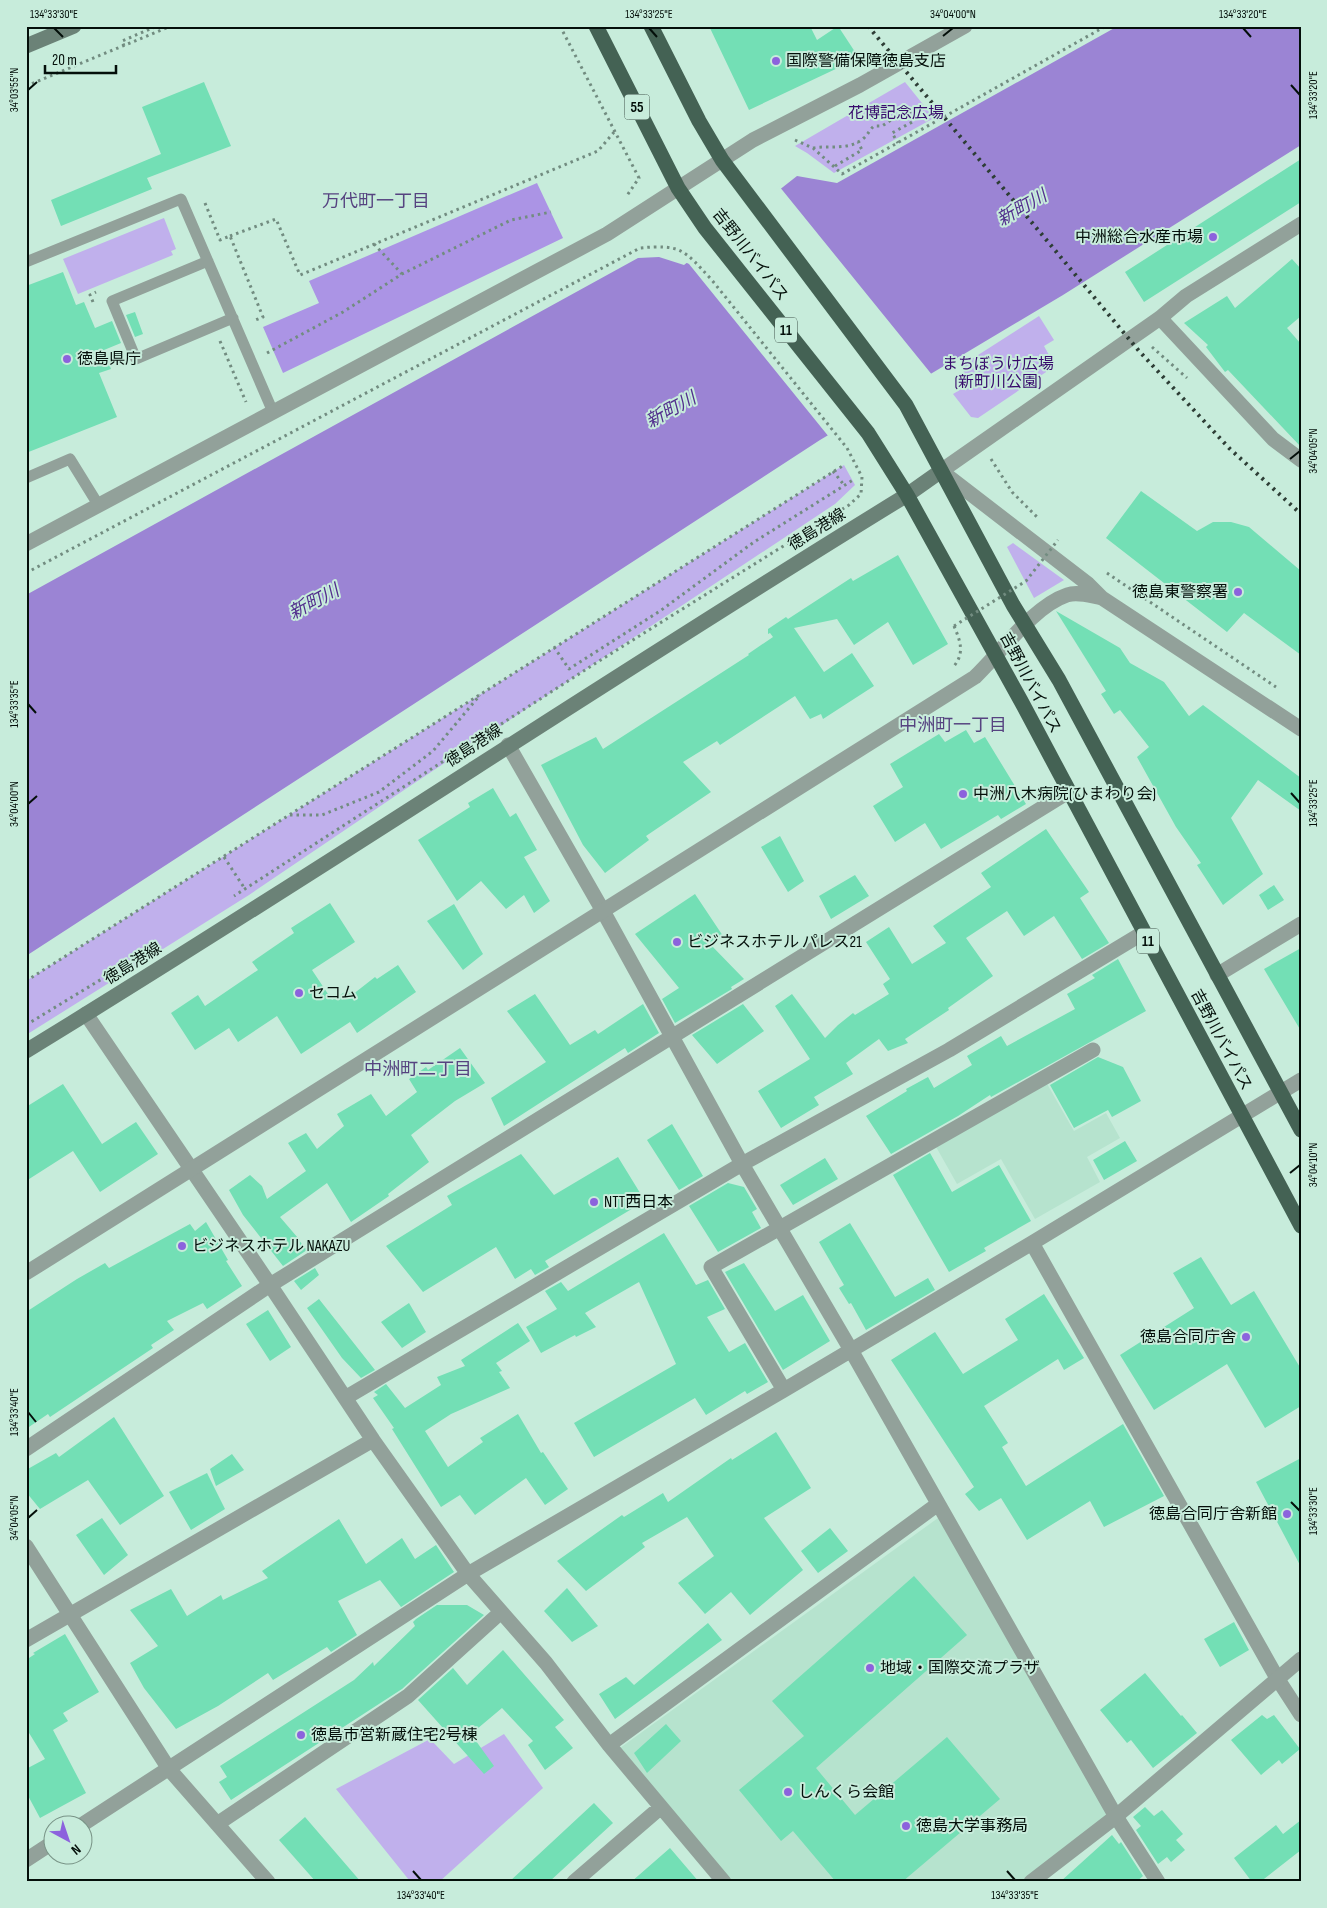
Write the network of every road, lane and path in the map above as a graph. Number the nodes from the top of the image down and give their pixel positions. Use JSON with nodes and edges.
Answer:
{"nodes":[{"id":1,"x":74,"y":26,"type":"edge"},
{"id":2,"x":157,"y":26,"type":"edge"},
{"id":3,"x":171,"y":26,"type":"edge"},
{"id":4,"x":560,"y":26,"type":"edge"},
{"id":5,"x":596,"y":26,"type":"edge"},
{"id":6,"x":651,"y":26,"type":"edge"},
{"id":7,"x":964,"y":26,"type":"edge"},
{"id":8,"x":1106,"y":26,"type":"edge"},
{"id":9,"x":26,"y":46,"type":"edge"},
{"id":10,"x":124,"y":46,"type":"junction"},
{"id":11,"x":26,"y":86,"type":"edge"},
{"id":12,"x":615,"y":131,"type":"junction"},
{"id":13,"x":792,"y":138,"type":"dead end"},
{"id":14,"x":858,"y":142,"type":"junction"},
{"id":15,"x":898,"y":143,"type":"junction"},
{"id":16,"x":813,"y":148,"type":"junction"},
{"id":17,"x":722,"y":160,"type":"junction"},
{"id":18,"x":834,"y":166,"type":"junction"},
{"id":19,"x":678,"y":188,"type":"junction"},
{"id":20,"x":624,"y":200,"type":"dead end"},
{"id":21,"x":205,"y":203,"type":"dead end"},
{"id":22,"x":551,"y":212,"type":"dead end"},
{"id":23,"x":1301,"y":224,"type":"edge"},
{"id":24,"x":230,"y":236,"type":"junction"},
{"id":25,"x":374,"y":244,"type":"junction"},
{"id":26,"x":208,"y":261,"type":"junction"},
{"id":27,"x":26,"y":262,"type":"edge"},
{"id":28,"x":402,"y":274,"type":"junction"},
{"id":29,"x":233,"y":318,"type":"junction"},
{"id":30,"x":1160,"y":318,"type":"junction"},
{"id":31,"x":256,"y":330,"type":"dead end"},
{"id":32,"x":217,"y":336,"type":"dead end"},
{"id":33,"x":263,"y":345,"type":"dead end"},
{"id":34,"x":266,"y":353,"type":"junction"},
{"id":35,"x":270,"y":361,"type":"dead end"},
{"id":36,"x":246,"y":402,"type":"dead end"},
{"id":37,"x":273,"y":412,"type":"junction"},
{"id":38,"x":990,"y":453,"type":"dead end"},
{"id":39,"x":1301,"y":460,"type":"edge"},
{"id":40,"x":844,"y":465,"type":"dead end"},
{"id":41,"x":834,"y":471,"type":"junction"},
{"id":42,"x":941,"y":471,"type":"junction"},
{"id":43,"x":26,"y":478,"type":"edge"},
{"id":44,"x":853,"y":480,"type":"dead end"},
{"id":45,"x":844,"y":485,"type":"junction"},
{"id":46,"x":907,"y":494,"type":"junction"},
{"id":47,"x":99,"y":506,"type":"junction"},
{"id":48,"x":1042,"y":523,"type":"dead end"},
{"id":49,"x":1058,"y":535,"type":"dead end"},
{"id":50,"x":1058,"y":540,"type":"dead end"},
{"id":51,"x":1066,"y":541,"type":"dead end"},
{"id":52,"x":26,"y":544,"type":"edge"},
{"id":53,"x":1104,"y":571,"type":"dead end"},
{"id":54,"x":26,"y":573,"type":"edge"},
{"id":55,"x":1102,"y":598,"type":"junction"},
{"id":56,"x":1025,"y":624,"type":"junction"},
{"id":57,"x":554,"y":647,"type":"junction"},
{"id":58,"x":996,"y":657,"type":"junction"},
{"id":59,"x":952,"y":668,"type":"dead end"},
{"id":60,"x":1284,"y":692,"type":"dead end"},
{"id":61,"x":482,"y":693,"type":"junction"},
{"id":62,"x":1301,"y":729,"type":"edge"},
{"id":63,"x":508,"y":745,"type":"junction"},
{"id":64,"x":1068,"y":792,"type":"junction"},
{"id":65,"x":290,"y":815,"type":"junction"},
{"id":66,"x":224,"y":857,"type":"junction"},
{"id":67,"x":245,"y":889,"type":"junction"},
{"id":68,"x":229,"y":899,"type":"dead end"},
{"id":69,"x":603,"y":911,"type":"junction"},
{"id":70,"x":1301,"y":924,"type":"edge"},
{"id":71,"x":1143,"y":933,"type":"junction"},
{"id":72,"x":139,"y":956,"type":"dead end"},
{"id":73,"x":1217,"y":975,"type":"junction"},
{"id":74,"x":26,"y":981,"type":"edge"},
{"id":75,"x":86,"y":1014,"type":"junction"},
{"id":76,"x":26,"y":1025,"type":"edge"},
{"id":77,"x":673,"y":1038,"type":"junction"},
{"id":78,"x":1093,"y":1050,"type":"dead end"},
{"id":79,"x":26,"y":1051,"type":"edge"},
{"id":80,"x":1301,"y":1080,"type":"edge"},
{"id":81,"x":1280,"y":1092,"type":"junction"},
{"id":82,"x":1242,"y":1115,"type":"junction"},
{"id":83,"x":1301,"y":1130,"type":"edge"},
{"id":84,"x":742,"y":1164,"type":"junction"},
{"id":85,"x":190,"y":1170,"type":"junction"},
{"id":86,"x":1301,"y":1226,"type":"edge"},
{"id":87,"x":779,"y":1228,"type":"junction"},
{"id":88,"x":1032,"y":1243,"type":"junction"},
{"id":89,"x":26,"y":1273,"type":"edge"},
{"id":90,"x":270,"y":1285,"type":"junction"},
{"id":91,"x":851,"y":1350,"type":"junction"},
{"id":92,"x":784,"y":1390,"type":"junction"},
{"id":93,"x":345,"y":1398,"type":"junction"},
{"id":94,"x":372,"y":1440,"type":"junction"},
{"id":95,"x":26,"y":1449,"type":"edge"},
{"id":96,"x":938,"y":1504,"type":"junction"},
{"id":97,"x":26,"y":1546,"type":"edge"},
{"id":98,"x":468,"y":1574,"type":"junction"},
{"id":99,"x":501,"y":1612,"type":"junction"},
{"id":100,"x":69,"y":1614,"type":"junction"},
{"id":101,"x":26,"y":1640,"type":"edge"},
{"id":102,"x":1301,"y":1659,"type":"edge"},
{"id":103,"x":1277,"y":1678,"type":"junction"},
{"id":104,"x":1301,"y":1715,"type":"edge"},
{"id":105,"x":609,"y":1745,"type":"junction"},
{"id":106,"x":169,"y":1768,"type":"junction"},
{"id":107,"x":661,"y":1807,"type":"junction"},
{"id":108,"x":1115,"y":1815,"type":"junction"},
{"id":109,"x":92,"y":1818,"type":"edge"},
{"id":110,"x":217,"y":1824,"type":"junction"},
{"id":111,"x":42,"y":1850,"type":"edge"},
{"id":112,"x":26,"y":1860,"type":"edge"},
{"id":113,"x":268,"y":1882,"type":"edge"},
{"id":114,"x":574,"y":1882,"type":"edge"},
{"id":115,"x":724,"y":1882,"type":"edge"},
{"id":116,"x":1031,"y":1882,"type":"edge"},
{"id":117,"x":1158,"y":1882,"type":"edge"}],
"edges":[{"from":1,"to":9,"type":"main road"},
{"from":2,"to":10,"type":"path"},
{"from":3,"to":10,"type":"path"},
{"from":4,"to":12,"type":"path"},
{"from":5,"to":19,"type":"highway","number":"55"},
{"from":6,"to":17,"type":"highway","name":"吉野川バイパス"},
{"from":7,"to":17,"type":"street"},
{"from":8,"to":15,"type":"path"},
{"from":10,"to":11,"type":"path"},
{"from":12,"to":20,"type":"path"},
{"from":12,"to":25,"type":"path"},
{"from":13,"to":16,"type":"path"},
{"from":14,"to":15,"type":"path"},
{"from":14,"to":16,"type":"path"},
{"from":14,"to":18,"type":"path"},
{"from":15,"to":18,"type":"path"},
{"from":16,"to":18,"type":"path"},
{"from":17,"to":19,"type":"street"},
{"from":17,"to":42,"type":"highway","name":"吉野川バイパス"},
{"from":19,"to":37,"type":"street"},
{"from":19,"to":46,"type":"highway","name":"吉野川バイパス","number":"11"},
{"from":21,"to":24,"type":"path"},
{"from":22,"to":28,"type":"path"},
{"from":23,"to":30,"type":"street"},
{"from":24,"to":25,"type":"path"},
{"from":24,"to":31,"type":"path"},
{"from":25,"to":28,"type":"path"},
{"from":26,"to":27,"type":"lane"},
{"from":26,"to":29,"type":"lane"},
{"from":26,"to":29,"type":"lane"},
{"from":28,"to":34,"type":"path"},
{"from":29,"to":37,"type":"lane"},
{"from":30,"to":39,"type":"street"},
{"from":30,"to":42,"type":"street"},
{"from":32,"to":36,"type":"path"},
{"from":33,"to":34,"type":"path"},
{"from":34,"to":35,"type":"path"},
{"from":37,"to":47,"type":"street"},
{"from":38,"to":48,"type":"path"},
{"from":40,"to":41,"type":"path"},
{"from":41,"to":45,"type":"path"},
{"from":41,"to":57,"type":"path"},
{"from":42,"to":46,"type":"main road","name":"徳島港線"},
{"from":42,"to":55,"type":"street"},
{"from":42,"to":56,"type":"highway","name":"吉野川バイパス"},
{"from":43,"to":47,"type":"lane"},
{"from":44,"to":45,"type":"path"},
{"from":45,"to":57,"type":"path"},
{"from":46,"to":58,"type":"highway","name":"吉野川バイパス","number":"11"},
{"from":46,"to":63,"type":"main road","name":"徳島港線"},
{"from":47,"to":52,"type":"street"},
{"from":49,"to":51,"type":"path"},
{"from":50,"to":59,"type":"path","bridge":true},
{"from":53,"to":60,"type":"path"},
{"from":54,"to":67,"type":"path"},
{"from":55,"to":56,"type":"street"},
{"from":55,"to":62,"type":"street"},
{"from":56,"to":58,"type":"street"},
{"from":56,"to":73,"type":"highway","name":"吉野川バイパス"},
{"from":57,"to":61,"type":"path"},
{"from":58,"to":64,"type":"highway","name":"吉野川バイパス","number":"11"},
{"from":58,"to":69,"type":"street"},
{"from":61,"to":65,"type":"path"},
{"from":61,"to":65,"type":"path"},
{"from":63,"to":69,"type":"street"},
{"from":63,"to":75,"type":"main road","name":"徳島港線"},
{"from":64,"to":71,"type":"highway","name":"吉野川バイパス","number":"11"},
{"from":64,"to":77,"type":"street"},
{"from":65,"to":66,"type":"path"},
{"from":66,"to":67,"type":"path"},
{"from":66,"to":74,"type":"path"},
{"from":67,"to":68,"type":"path"},
{"from":69,"to":77,"type":"street"},
{"from":69,"to":85,"type":"street"},
{"from":70,"to":73,"type":"street"},
{"from":71,"to":82,"type":"highway","name":"吉野川バイパス","number":"11"},
{"from":71,"to":84,"type":"street"},
{"from":72,"to":76,"type":"path"},
{"from":73,"to":81,"type":"highway","name":"吉野川バイパス"},
{"from":75,"to":79,"type":"main road","name":"徳島港線"},
{"from":75,"to":85,"type":"street"},
{"from":77,"to":84,"type":"street"},
{"from":77,"to":90,"type":"street"},
{"from":78,"to":87,"type":"street"},
{"from":80,"to":81,"type":"street"},
{"from":81,"to":82,"type":"street"},
{"from":81,"to":83,"type":"highway","name":"吉野川バイパス"},
{"from":82,"to":86,"type":"highway","name":"吉野川バイパス","number":"11"},
{"from":82,"to":88,"type":"street"},
{"from":84,"to":87,"type":"street"},
{"from":84,"to":93,"type":"street"},
{"from":85,"to":89,"type":"street"},
{"from":85,"to":90,"type":"street"},
{"from":87,"to":91,"type":"street"},
{"from":87,"to":92,"type":"street"},
{"from":88,"to":91,"type":"street"},
{"from":88,"to":103,"type":"street"},
{"from":90,"to":93,"type":"street"},
{"from":90,"to":95,"type":"street"},
{"from":91,"to":92,"type":"street"},
{"from":91,"to":96,"type":"street"},
{"from":92,"to":98,"type":"street"},
{"from":93,"to":94,"type":"street"},
{"from":94,"to":98,"type":"street"},
{"from":94,"to":100,"type":"street"},
{"from":96,"to":105,"type":"street"},
{"from":96,"to":108,"type":"street"},
{"from":97,"to":100,"type":"street"},
{"from":98,"to":99,"type":"street"},
{"from":98,"to":106,"type":"street"},
{"from":99,"to":105,"type":"street"},
{"from":99,"to":110,"type":"street"},
{"from":100,"to":101,"type":"street"},
{"from":100,"to":106,"type":"street"},
{"from":102,"to":103,"type":"street"},
{"from":103,"to":104,"type":"street"},
{"from":103,"to":108,"type":"street"},
{"from":105,"to":107,"type":"street"},
{"from":106,"to":109,"type":"street"},
{"from":106,"to":110,"type":"street"},
{"from":107,"to":114,"type":"street"},
{"from":107,"to":115,"type":"street"},
{"from":108,"to":116,"type":"street"},
{"from":108,"to":117,"type":"street"},
{"from":110,"to":113,"type":"street"},
{"from":111,"to":112,"type":"street"}]}
